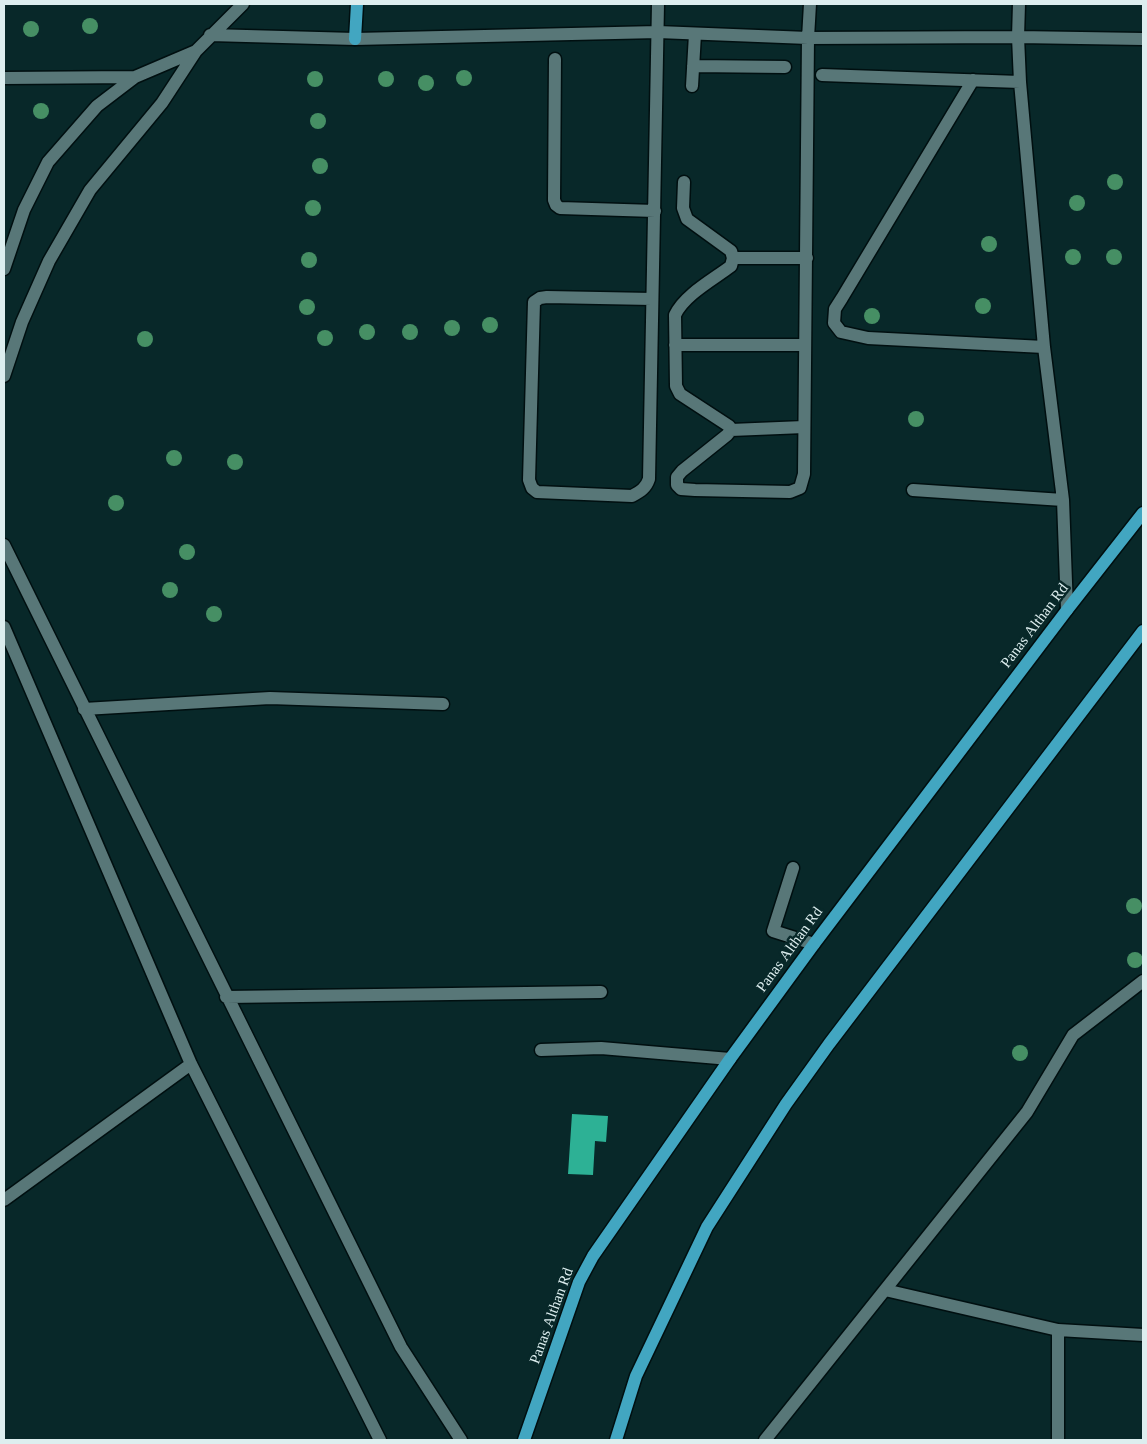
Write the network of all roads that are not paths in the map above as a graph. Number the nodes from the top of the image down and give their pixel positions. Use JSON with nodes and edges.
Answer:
{"nodes":[{"id":1,"x":243,"y":4,"type":"edge"},
{"id":2,"x":357,"y":4,"type":"edge"},
{"id":3,"x":658,"y":4,"type":"edge"},
{"id":4,"x":810,"y":4,"type":"edge"},
{"id":5,"x":1019,"y":4,"type":"edge"},
{"id":6,"x":658,"y":32,"type":"junction"},
{"id":7,"x":695,"y":34,"type":"junction"},
{"id":8,"x":210,"y":35,"type":"junction"},
{"id":9,"x":1018,"y":37,"type":"junction"},
{"id":10,"x":355,"y":38,"type":"junction"},
{"id":11,"x":808,"y":38,"type":"junction"},
{"id":12,"x":1143,"y":39,"type":"edge"},
{"id":13,"x":196,"y":51,"type":"junction"},
{"id":14,"x":555,"y":59,"type":"dead end"},
{"id":15,"x":693,"y":66,"type":"junction"},
{"id":16,"x":784,"y":67,"type":"dead end"},
{"id":17,"x":822,"y":75,"type":"dead end"},
{"id":18,"x":135,"y":77,"type":"junction"},
{"id":19,"x":4,"y":78,"type":"edge"},
{"id":20,"x":973,"y":80,"type":"junction"},
{"id":21,"x":1020,"y":82,"type":"junction"},
{"id":22,"x":692,"y":86,"type":"dead end"},
{"id":23,"x":684,"y":182,"type":"dead end"},
{"id":24,"x":655,"y":211,"type":"junction"},
{"id":25,"x":733,"y":258,"type":"junction"},
{"id":26,"x":807,"y":258,"type":"junction"},
{"id":27,"x":4,"y":269,"type":"edge"},
{"id":28,"x":652,"y":299,"type":"junction"},
{"id":29,"x":675,"y":345,"type":"junction"},
{"id":30,"x":806,"y":345,"type":"junction"},
{"id":31,"x":1044,"y":347,"type":"junction"},
{"id":32,"x":4,"y":376,"type":"edge"},
{"id":33,"x":804,"y":427,"type":"junction"},
{"id":34,"x":731,"y":430,"type":"junction"},
{"id":35,"x":913,"y":490,"type":"dead end"},
{"id":36,"x":1063,"y":500,"type":"junction"},
{"id":37,"x":1143,"y":513,"type":"edge"},
{"id":38,"x":4,"y":545,"type":"edge"},
{"id":39,"x":1067,"y":610,"type":"junction"},
{"id":40,"x":4,"y":627,"type":"edge"},
{"id":41,"x":1143,"y":631,"type":"edge"},
{"id":42,"x":443,"y":704,"type":"dead end"},
{"id":43,"x":84,"y":709,"type":"junction"},
{"id":44,"x":793,"y":868,"type":"dead end"},
{"id":45,"x":814,"y":944,"type":"junction"},
{"id":46,"x":1143,"y":981,"type":"edge"},
{"id":47,"x":601,"y":992,"type":"dead end"},
{"id":48,"x":226,"y":997,"type":"junction"},
{"id":49,"x":541,"y":1050,"type":"dead end"},
{"id":50,"x":730,"y":1059,"type":"junction"},
{"id":51,"x":191,"y":1064,"type":"junction"},
{"id":52,"x":4,"y":1200,"type":"edge"},
{"id":53,"x":885,"y":1290,"type":"junction"},
{"id":54,"x":1058,"y":1330,"type":"junction"},
{"id":55,"x":1143,"y":1335,"type":"edge"},
{"id":56,"x":380,"y":1440,"type":"edge"},
{"id":57,"x":461,"y":1440,"type":"edge"},
{"id":58,"x":524,"y":1440,"type":"edge"},
{"id":59,"x":616,"y":1440,"type":"edge"},
{"id":60,"x":765,"y":1440,"type":"edge"},
{"id":61,"x":1058,"y":1440,"type":"edge"}],
"edges":[{"from":1,"to":8,"type":"street"},
{"from":2,"to":10,"type":"main road"},
{"from":3,"to":6,"type":"street"},
{"from":4,"to":11,"type":"street"},
{"from":5,"to":9,"type":"street"},
{"from":6,"to":7,"type":"street"},
{"from":6,"to":10,"type":"street"},
{"from":6,"to":24,"type":"street"},
{"from":7,"to":11,"type":"street"},
{"from":7,"to":15,"type":"street"},
{"from":8,"to":10,"type":"street"},
{"from":8,"to":13,"type":"street"},
{"from":9,"to":11,"type":"street"},
{"from":9,"to":12,"type":"street"},
{"from":9,"to":21,"type":"street"},
{"from":11,"to":26,"type":"street"},
{"from":13,"to":18,"type":"street"},
{"from":13,"to":32,"type":"street"},
{"from":14,"to":24,"type":"street"},
{"from":15,"to":16,"type":"street"},
{"from":15,"to":22,"type":"street"},
{"from":17,"to":20,"type":"street"},
{"from":18,"to":19,"type":"street"},
{"from":18,"to":27,"type":"street"},
{"from":20,"to":21,"type":"street"},
{"from":20,"to":31,"type":"street"},
{"from":21,"to":31,"type":"street"},
{"from":23,"to":25,"type":"street"},
{"from":24,"to":28,"type":"street"},
{"from":25,"to":26,"type":"street"},
{"from":25,"to":29,"type":"street"},
{"from":26,"to":30,"type":"street"},
{"from":28,"to":28,"type":"street"},
{"from":29,"to":30,"type":"street"},
{"from":29,"to":34,"type":"street"},
{"from":30,"to":33,"type":"street"},
{"from":31,"to":36,"type":"street"},
{"from":33,"to":34,"type":"street"},
{"from":33,"to":34,"type":"street"},
{"from":35,"to":36,"type":"street"},
{"from":36,"to":39,"type":"street"},
{"from":37,"to":39,"type":"main road","name":"Panas Althan Rd"},
{"from":38,"to":43,"type":"street"},
{"from":39,"to":45,"type":"main road","name":"Panas Althan Rd"},
{"from":40,"to":51,"type":"street"},
{"from":41,"to":59,"type":"main road"},
{"from":42,"to":43,"type":"street"},
{"from":43,"to":48,"type":"street"},
{"from":44,"to":45,"type":"street"},
{"from":45,"to":50,"type":"main road","name":"Panas Althan Rd"},
{"from":46,"to":53,"type":"street"},
{"from":47,"to":48,"type":"street"},
{"from":48,"to":57,"type":"street"},
{"from":49,"to":50,"type":"street"},
{"from":50,"to":58,"type":"main road","name":"Panas Althan Rd"},
{"from":51,"to":52,"type":"street"},
{"from":51,"to":56,"type":"street"},
{"from":53,"to":54,"type":"street"},
{"from":53,"to":60,"type":"street"},
{"from":54,"to":55,"type":"street"},
{"from":54,"to":61,"type":"street"}]}
